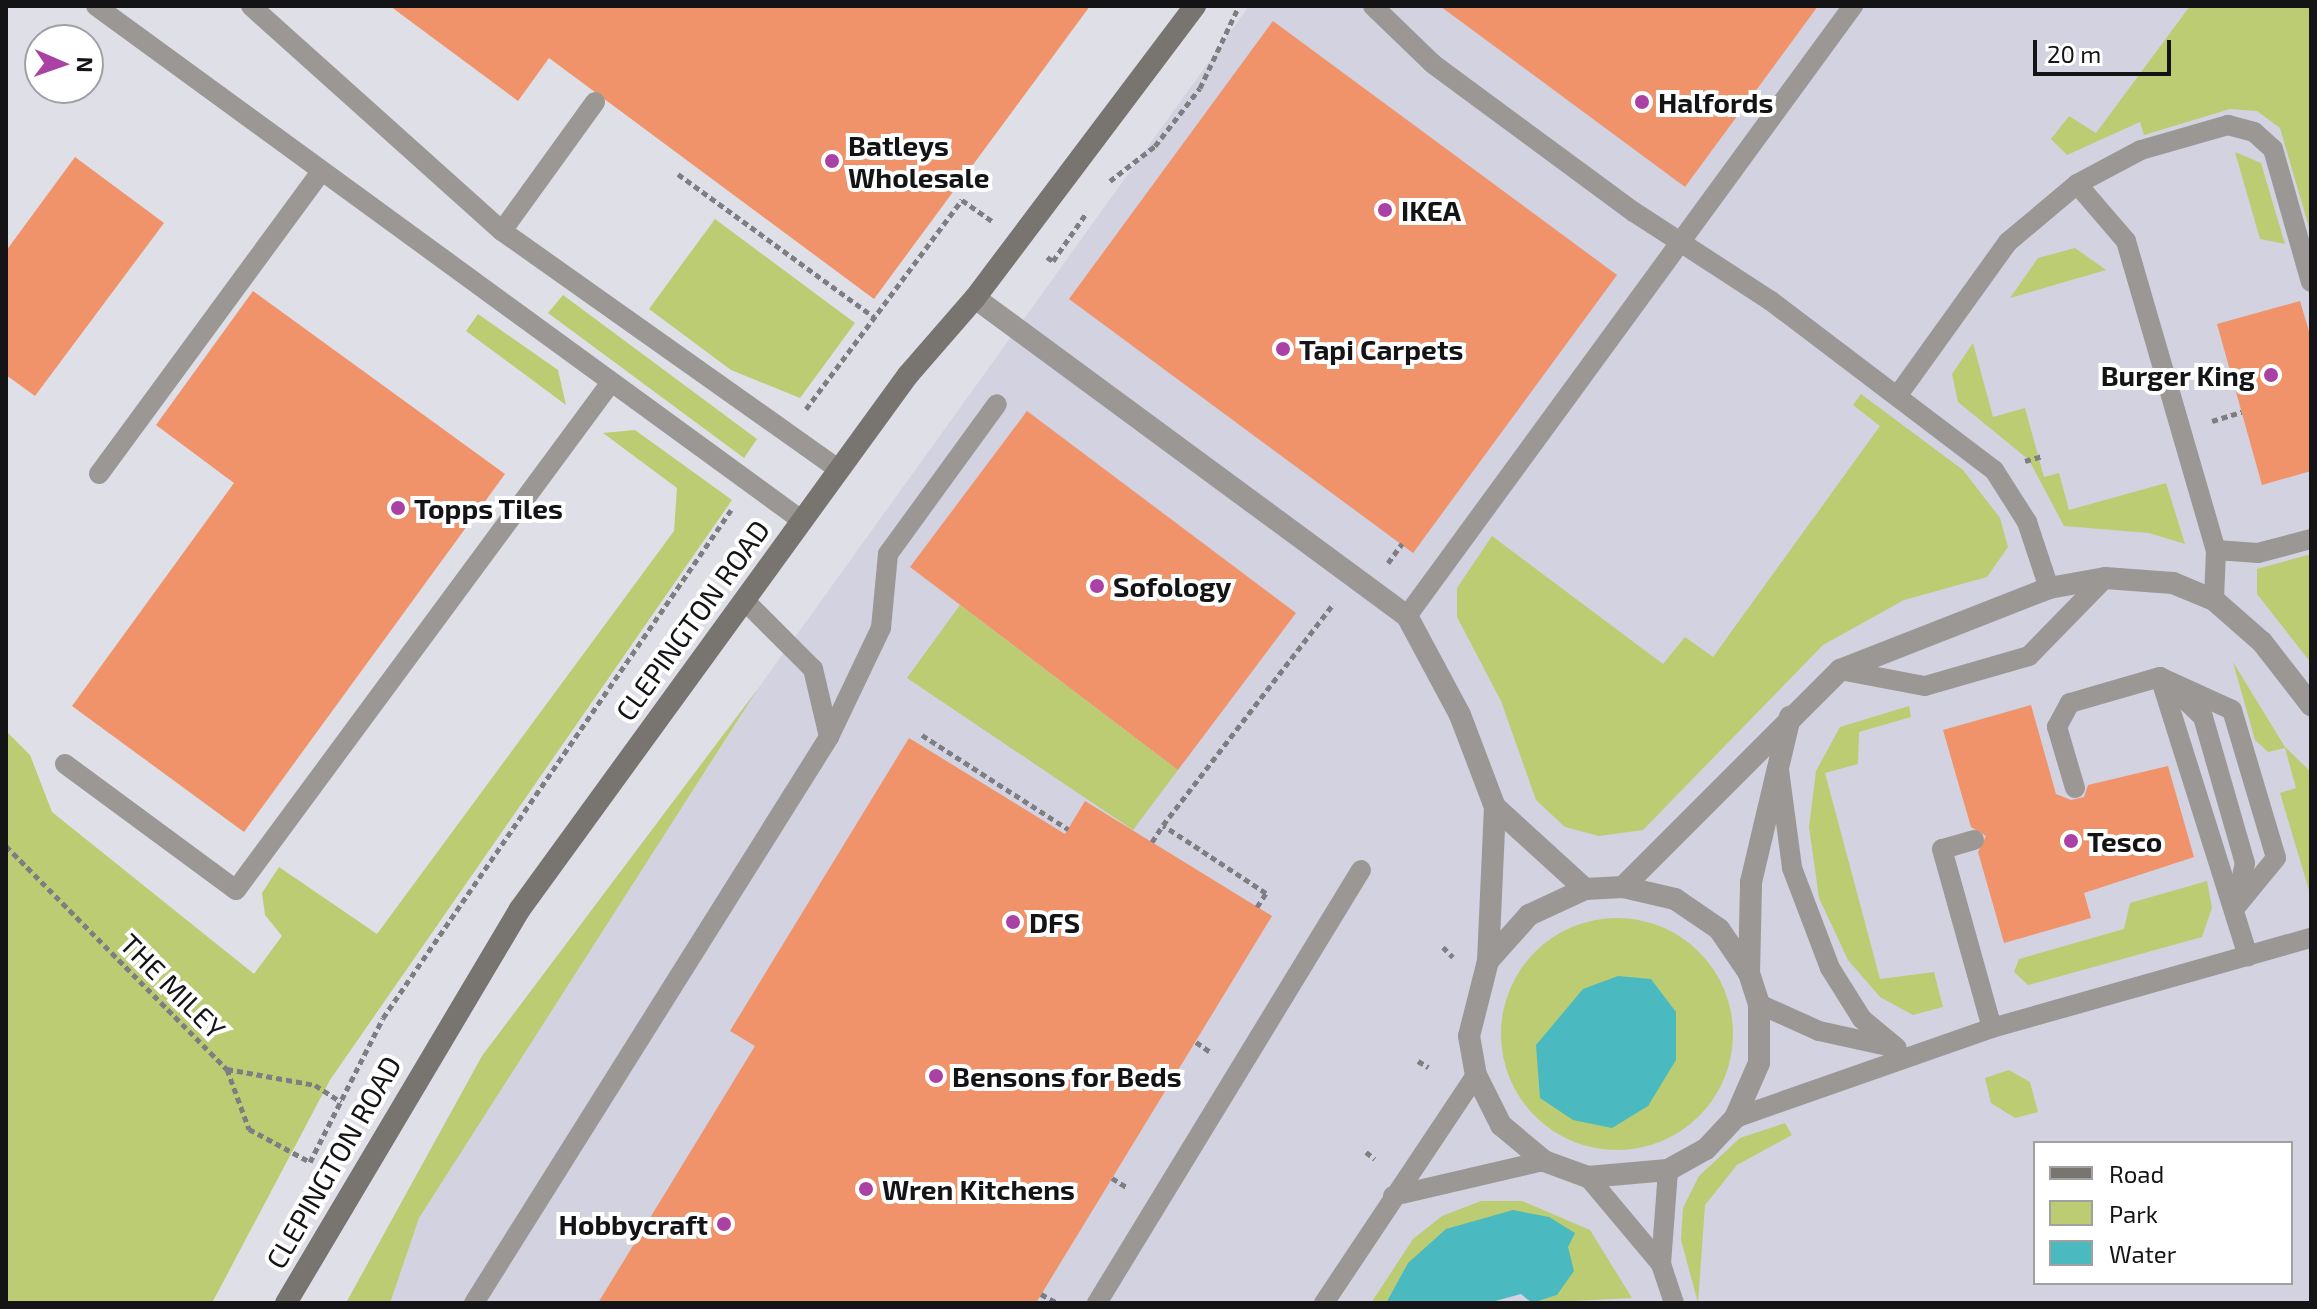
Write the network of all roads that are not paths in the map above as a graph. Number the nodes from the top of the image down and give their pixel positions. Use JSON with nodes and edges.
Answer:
{"nodes":[{"id":1,"x":96,"y":6,"type":"edge"},
{"id":2,"x":251,"y":6,"type":"edge"},
{"id":3,"x":1195,"y":6,"type":"edge"},
{"id":4,"x":1373,"y":6,"type":"edge"},
{"id":5,"x":1853,"y":6,"type":"edge"},
{"id":6,"x":595,"y":102,"type":"dead end"},
{"id":7,"x":319,"y":175,"type":"junction"},
{"id":8,"x":2077,"y":184,"type":"junction"},
{"id":9,"x":502,"y":231,"type":"junction"},
{"id":10,"x":1683,"y":237,"type":"junction"},
{"id":11,"x":2311,"y":282,"type":"edge"},
{"id":12,"x":975,"y":298,"type":"junction"},
{"id":13,"x":609,"y":385,"type":"junction"},
{"id":14,"x":1898,"y":395,"type":"junction"},
{"id":15,"x":997,"y":404,"type":"dead end"},
{"id":16,"x":838,"y":469,"type":"junction"},
{"id":17,"x":99,"y":474,"type":"dead end"},
{"id":18,"x":801,"y":520,"type":"junction"},
{"id":19,"x":2311,"y":539,"type":"edge"},
{"id":20,"x":2216,"y":550,"type":"junction"},
{"id":21,"x":2105,"y":578,"type":"junction"},
{"id":22,"x":2049,"y":588,"type":"junction"},
{"id":23,"x":744,"y":600,"type":"junction"},
{"id":24,"x":2214,"y":600,"type":"junction"},
{"id":25,"x":1407,"y":616,"type":"junction"},
{"id":26,"x":1840,"y":670,"type":"junction"},
{"id":27,"x":2160,"y":677,"type":"junction"},
{"id":28,"x":2311,"y":705,"type":"edge"},
{"id":29,"x":1790,"y":717,"type":"junction"},
{"id":30,"x":829,"y":737,"type":"junction"},
{"id":31,"x":1778,"y":762,"type":"junction"},
{"id":32,"x":65,"y":764,"type":"dead end"},
{"id":33,"x":2075,"y":788,"type":"dead end"},
{"id":34,"x":1495,"y":807,"type":"junction"},
{"id":35,"x":1974,"y":840,"type":"dead end"},
{"id":36,"x":1361,"y":870,"type":"dead end"},
{"id":37,"x":1623,"y":887,"type":"junction"},
{"id":38,"x":1585,"y":889,"type":"junction"},
{"id":39,"x":2235,"y":908,"type":"junction"},
{"id":40,"x":2311,"y":938,"type":"edge"},
{"id":41,"x":2248,"y":956,"type":"junction"},
{"id":42,"x":1488,"y":961,"type":"junction"},
{"id":43,"x":1749,"y":973,"type":"junction"},
{"id":44,"x":1759,"y":1004,"type":"junction"},
{"id":45,"x":1992,"y":1028,"type":"junction"},
{"id":46,"x":1897,"y":1048,"type":"junction"},
{"id":47,"x":1924,"y":1049,"type":"junction"},
{"id":48,"x":1476,"y":1075,"type":"junction"},
{"id":49,"x":1735,"y":1118,"type":"junction"},
{"id":50,"x":1544,"y":1161,"type":"junction"},
{"id":51,"x":1668,"y":1170,"type":"junction"},
{"id":52,"x":1588,"y":1177,"type":"junction"},
{"id":53,"x":1393,"y":1196,"type":"junction"},
{"id":54,"x":1661,"y":1264,"type":"junction"},
{"id":55,"x":286,"y":1303,"type":"edge"},
{"id":56,"x":474,"y":1303,"type":"edge"},
{"id":57,"x":1097,"y":1303,"type":"edge"},
{"id":58,"x":1324,"y":1303,"type":"edge"},
{"id":59,"x":1674,"y":1303,"type":"edge"}],
"edges":[{"from":1,"to":7,"type":"lane"},
{"from":2,"to":9,"type":"lane"},
{"from":3,"to":12,"type":"main road","name":"CLEPINGTON ROAD"},
{"from":4,"to":10,"type":"lane"},
{"from":5,"to":10,"type":"lane"},
{"from":6,"to":9,"type":"lane"},
{"from":7,"to":13,"type":"lane"},
{"from":7,"to":17,"type":"lane"},
{"from":8,"to":11,"type":"lane"},
{"from":8,"to":14,"type":"lane"},
{"from":8,"to":20,"type":"lane"},
{"from":9,"to":16,"type":"lane"},
{"from":10,"to":14,"type":"lane"},
{"from":10,"to":25,"type":"lane"},
{"from":12,"to":16,"type":"main road","name":"CLEPINGTON ROAD"},
{"from":12,"to":25,"type":"street"},
{"from":13,"to":18,"type":"lane"},
{"from":13,"to":32,"type":"lane"},
{"from":14,"to":22,"type":"lane"},
{"from":15,"to":30,"type":"lane"},
{"from":16,"to":18,"type":"main road","name":"CLEPINGTON ROAD"},
{"from":18,"to":23,"type":"main road","name":"CLEPINGTON ROAD"},
{"from":19,"to":20,"type":"lane"},
{"from":20,"to":24,"type":"lane"},
{"from":21,"to":22,"type":"street"},
{"from":21,"to":24,"type":"street"},
{"from":21,"to":26,"type":"lane"},
{"from":22,"to":26,"type":"street"},
{"from":23,"to":30,"type":"lane"},
{"from":23,"to":55,"type":"main road","name":"CLEPINGTON ROAD"},
{"from":24,"to":28,"type":"street"},
{"from":25,"to":34,"type":"street"},
{"from":26,"to":29,"type":"street"},
{"from":27,"to":33,"type":"lane"},
{"from":27,"to":39,"type":"lane"},
{"from":27,"to":39,"type":"lane"},
{"from":27,"to":39,"type":"lane"},
{"from":29,"to":31,"type":"street"},
{"from":29,"to":37,"type":"street"},
{"from":30,"to":56,"type":"lane"},
{"from":31,"to":43,"type":"street"},
{"from":31,"to":46,"type":"lane"},
{"from":34,"to":38,"type":"street"},
{"from":34,"to":42,"type":"street"},
{"from":35,"to":45,"type":"lane"},
{"from":36,"to":57,"type":"lane"},
{"from":37,"to":38,"type":"street"},
{"from":37,"to":43,"type":"street"},
{"from":38,"to":42,"type":"street"},
{"from":39,"to":41,"type":"lane"},
{"from":40,"to":41,"type":"lane"},
{"from":41,"to":45,"type":"lane"},
{"from":42,"to":48,"type":"street"},
{"from":43,"to":44,"type":"street"},
{"from":44,"to":46,"type":"lane"},
{"from":44,"to":49,"type":"street"},
{"from":45,"to":47,"type":"lane"},
{"from":46,"to":47,"type":"lane"},
{"from":47,"to":49,"type":"lane"},
{"from":48,"to":50,"type":"street"},
{"from":48,"to":53,"type":"lane"},
{"from":49,"to":51,"type":"street"},
{"from":50,"to":52,"type":"street"},
{"from":50,"to":53,"type":"lane"},
{"from":51,"to":52,"type":"street"},
{"from":51,"to":54,"type":"lane"},
{"from":52,"to":54,"type":"lane"},
{"from":53,"to":58,"type":"lane"},
{"from":54,"to":59,"type":"lane"}]}
